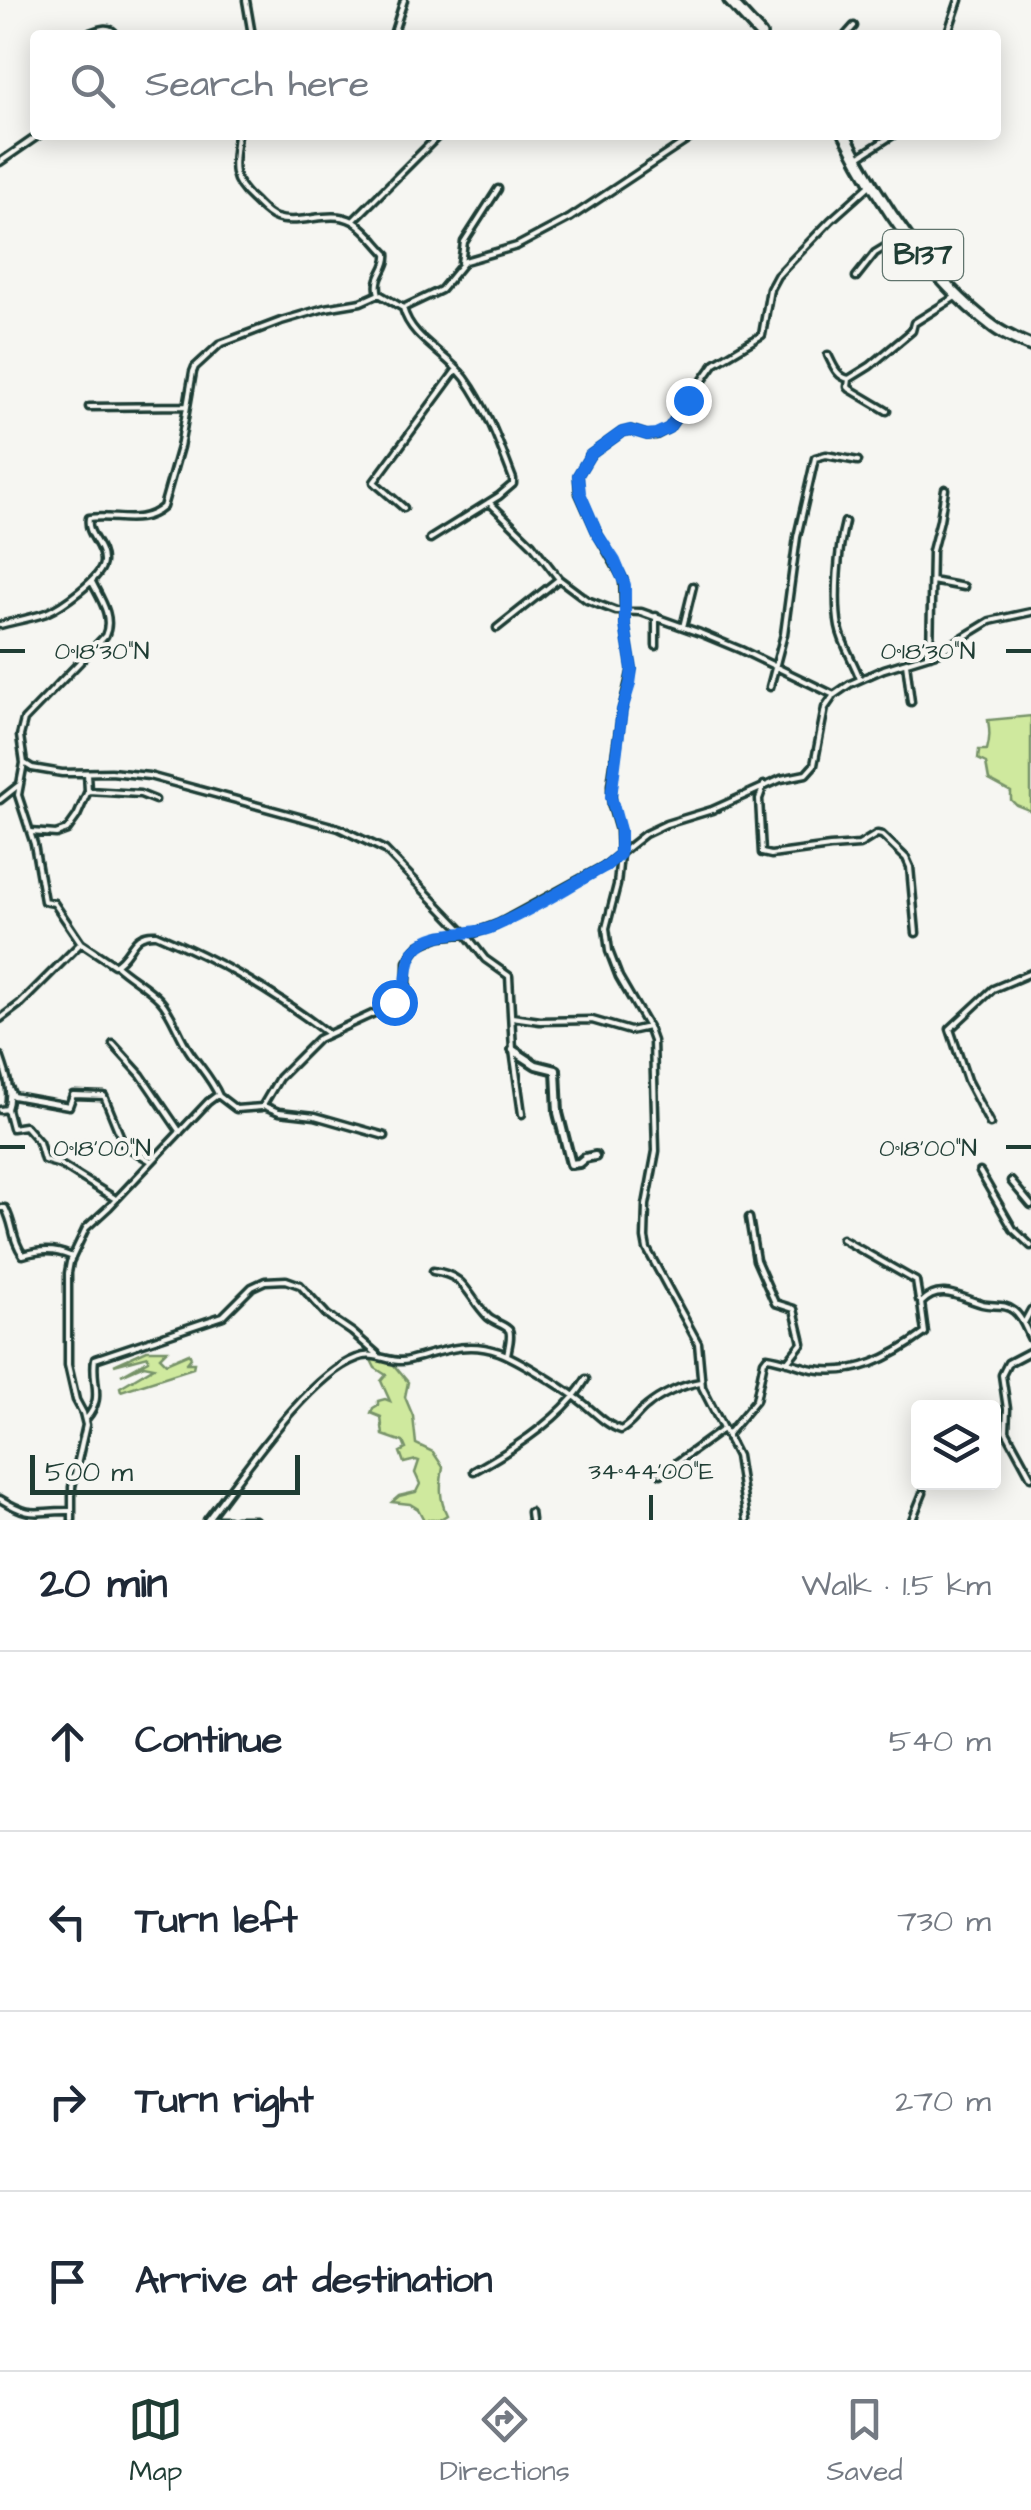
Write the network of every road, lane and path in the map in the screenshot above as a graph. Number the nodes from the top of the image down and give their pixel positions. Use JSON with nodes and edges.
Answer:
{"nodes":[{"id":1,"x":246,"y":0,"type":"edge"},
{"id":2,"x":404,"y":0,"type":"edge"},
{"id":3,"x":729,"y":0,"type":"edge"},
{"id":4,"x":959,"y":0,"type":"edge"},
{"id":5,"x":854,"y":26,"type":"dead end"},
{"id":6,"x":251,"y":30,"type":"edge"},
{"id":7,"x":395,"y":30,"type":"edge"},
{"id":8,"x":756,"y":30,"type":"edge"},
{"id":9,"x":850,"y":30,"type":"edge"},
{"id":10,"x":949,"y":30,"type":"edge"},
{"id":11,"x":32,"y":140,"type":"edge"},
{"id":12,"x":236,"y":140,"type":"edge"},
{"id":13,"x":434,"y":140,"type":"edge"},
{"id":14,"x":687,"y":140,"type":"edge"},
{"id":15,"x":848,"y":140,"type":"edge"},
{"id":16,"x":885,"y":140,"type":"edge"},
{"id":17,"x":857,"y":158,"type":"junction"},
{"id":18,"x":0,"y":162,"type":"edge"},
{"id":19,"x":872,"y":184,"type":"junction"},
{"id":20,"x":498,"y":189,"type":"dead end"},
{"id":21,"x":353,"y":221,"type":"junction"},
{"id":22,"x":907,"y":234,"type":"junction"},
{"id":23,"x":461,"y":264,"type":"junction"},
{"id":24,"x":856,"y":277,"type":"dead end"},
{"id":25,"x":379,"y":294,"type":"junction"},
{"id":26,"x":957,"y":296,"type":"junction"},
{"id":27,"x":403,"y":308,"type":"junction"},
{"id":28,"x":1031,"y":346,"type":"edge"},
{"id":29,"x":828,"y":355,"type":"dead end"},
{"id":30,"x":456,"y":369,"type":"junction"},
{"id":31,"x":849,"y":378,"type":"junction"},
{"id":32,"x":187,"y":406,"type":"junction"},
{"id":33,"x":89,"y":408,"type":"dead end"},
{"id":34,"x":887,"y":410,"type":"dead end"},
{"id":35,"x":858,"y":461,"type":"dead end"},
{"id":36,"x":945,"y":489,"type":"dead end"},
{"id":37,"x":490,"y":502,"type":"junction"},
{"id":38,"x":404,"y":508,"type":"dead end"},
{"id":39,"x":845,"y":522,"type":"dead end"},
{"id":40,"x":430,"y":539,"type":"dead end"},
{"id":41,"x":558,"y":579,"type":"junction"},
{"id":42,"x":932,"y":581,"type":"junction"},
{"id":43,"x":92,"y":582,"type":"junction"},
{"id":44,"x":693,"y":586,"type":"dead end"},
{"id":45,"x":964,"y":588,"type":"dead end"},
{"id":46,"x":626,"y":612,"type":"junction"},
{"id":47,"x":1031,"y":612,"type":"edge"},
{"id":48,"x":656,"y":616,"type":"junction"},
{"id":49,"x":0,"y":625,"type":"edge"},
{"id":50,"x":498,"y":628,"type":"dead end"},
{"id":51,"x":684,"y":628,"type":"junction"},
{"id":52,"x":656,"y":646,"type":"dead end"},
{"id":53,"x":930,"y":655,"type":"junction"},
{"id":54,"x":906,"y":663,"type":"junction"},
{"id":55,"x":776,"y":667,"type":"junction"},
{"id":56,"x":860,"y":679,"type":"junction"},
{"id":57,"x":770,"y":687,"type":"dead end"},
{"id":58,"x":834,"y":695,"type":"junction"},
{"id":59,"x":910,"y":702,"type":"dead end"},
{"id":60,"x":24,"y":764,"type":"junction"},
{"id":61,"x":87,"y":774,"type":"junction"},
{"id":62,"x":19,"y":785,"type":"junction"},
{"id":63,"x":764,"y":785,"type":"junction"},
{"id":64,"x":88,"y":791,"type":"junction"},
{"id":65,"x":0,"y":800,"type":"edge"},
{"id":66,"x":155,"y":800,"type":"dead end"},
{"id":67,"x":31,"y":832,"type":"junction"},
{"id":68,"x":620,"y":854,"type":"junction"},
{"id":69,"x":465,"y":933,"type":"junction"},
{"id":70,"x":916,"y":933,"type":"dead end"},
{"id":71,"x":81,"y":943,"type":"junction"},
{"id":72,"x":114,"y":965,"type":"junction"},
{"id":73,"x":1031,"y":973,"type":"edge"},
{"id":74,"x":512,"y":1016,"type":"junction"},
{"id":75,"x":0,"y":1019,"type":"edge"},
{"id":76,"x":648,"y":1027,"type":"junction"},
{"id":77,"x":327,"y":1033,"type":"junction"},
{"id":78,"x":113,"y":1044,"type":"dead end"},
{"id":79,"x":514,"y":1050,"type":"junction"},
{"id":80,"x":0,"y":1056,"type":"edge"},
{"id":81,"x":9,"y":1087,"type":"junction"},
{"id":82,"x":220,"y":1096,"type":"junction"},
{"id":83,"x":264,"y":1106,"type":"junction"},
{"id":84,"x":4,"y":1110,"type":"edge"},
{"id":85,"x":522,"y":1114,"type":"dead end"},
{"id":86,"x":990,"y":1124,"type":"dead end"},
{"id":87,"x":180,"y":1132,"type":"junction"},
{"id":88,"x":385,"y":1136,"type":"dead end"},
{"id":89,"x":596,"y":1156,"type":"dead end"},
{"id":90,"x":151,"y":1161,"type":"junction"},
{"id":91,"x":980,"y":1172,"type":"dead end"},
{"id":92,"x":1011,"y":1181,"type":"dead end"},
{"id":93,"x":116,"y":1199,"type":"junction"},
{"id":94,"x":1031,"y":1206,"type":"edge"},
{"id":95,"x":0,"y":1208,"type":"edge"},
{"id":96,"x":749,"y":1218,"type":"dead end"},
{"id":97,"x":842,"y":1239,"type":"dead end"},
{"id":98,"x":1031,"y":1246,"type":"edge"},
{"id":99,"x":70,"y":1262,"type":"junction"},
{"id":100,"x":433,"y":1272,"type":"dead end"},
{"id":101,"x":921,"y":1302,"type":"junction"},
{"id":102,"x":1031,"y":1310,"type":"edge"},
{"id":103,"x":1024,"y":1323,"type":"junction"},
{"id":104,"x":1031,"y":1339,"type":"edge"},
{"id":105,"x":1031,"y":1351,"type":"edge"},
{"id":106,"x":378,"y":1356,"type":"junction"},
{"id":107,"x":507,"y":1356,"type":"junction"},
{"id":108,"x":787,"y":1362,"type":"junction"},
{"id":109,"x":586,"y":1379,"type":"dead end"},
{"id":110,"x":701,"y":1382,"type":"junction"},
{"id":111,"x":576,"y":1397,"type":"junction"},
{"id":112,"x":86,"y":1420,"type":"junction"},
{"id":113,"x":725,"y":1432,"type":"junction"},
{"id":114,"x":474,"y":1471,"type":"dead end"},
{"id":115,"x":662,"y":1474,"type":"dead end"},
{"id":116,"x":1031,"y":1477,"type":"edge"},
{"id":117,"x":923,"y":1493,"type":"dead end"},
{"id":118,"x":0,"y":1499,"type":"edge"},
{"id":119,"x":71,"y":1511,"type":"junction"},
{"id":120,"x":530,"y":1512,"type":"dead end"},
{"id":121,"x":72,"y":1520,"type":"edge"},
{"id":122,"x":207,"y":1520,"type":"edge"},
{"id":123,"x":228,"y":1520,"type":"edge"},
{"id":124,"x":236,"y":1520,"type":"edge"},
{"id":125,"x":254,"y":1520,"type":"edge"},
{"id":126,"x":530,"y":1520,"type":"edge"},
{"id":127,"x":747,"y":1520,"type":"edge"},
{"id":128,"x":912,"y":1520,"type":"edge"}],
"edges":[{"from":1,"to":6,"type":"street"},
{"from":2,"to":7,"type":"street"},
{"from":3,"to":8,"type":"main road"},
{"from":4,"to":10,"type":"street"},
{"from":5,"to":9,"type":"street"},
{"from":11,"to":18,"type":"street"},
{"from":12,"to":21,"type":"street"},
{"from":13,"to":21,"type":"street"},
{"from":14,"to":23,"type":"street"},
{"from":15,"to":17,"type":"main road","number":"B137"},
{"from":16,"to":17,"type":"street"},
{"from":17,"to":19,"type":"main road","number":"B137"},
{"from":19,"to":22,"type":"main road","number":"B137"},
{"from":19,"to":46,"type":"street"},
{"from":20,"to":23,"type":"street"},
{"from":21,"to":25,"type":"street"},
{"from":22,"to":24,"type":"street"},
{"from":22,"to":26,"type":"main road","number":"B137"},
{"from":23,"to":27,"type":"street"},
{"from":25,"to":27,"type":"street"},
{"from":25,"to":32,"type":"street"},
{"from":26,"to":28,"type":"main road","number":"B137"},
{"from":26,"to":31,"type":"street"},
{"from":27,"to":30,"type":"street"},
{"from":29,"to":31,"type":"street"},
{"from":30,"to":37,"type":"street"},
{"from":30,"to":38,"type":"street"},
{"from":31,"to":34,"type":"street"},
{"from":32,"to":33,"type":"street"},
{"from":32,"to":43,"type":"street"},
{"from":35,"to":55,"type":"street"},
{"from":36,"to":42,"type":"street"},
{"from":37,"to":40,"type":"street"},
{"from":37,"to":41,"type":"street"},
{"from":39,"to":56,"type":"street"},
{"from":41,"to":46,"type":"street"},
{"from":41,"to":50,"type":"street"},
{"from":42,"to":45,"type":"street"},
{"from":42,"to":53,"type":"street"},
{"from":43,"to":49,"type":"street"},
{"from":43,"to":60,"type":"street"},
{"from":44,"to":51,"type":"street"},
{"from":46,"to":48,"type":"street"},
{"from":46,"to":68,"type":"street"},
{"from":47,"to":53,"type":"street"},
{"from":48,"to":51,"type":"street"},
{"from":48,"to":52,"type":"street"},
{"from":51,"to":55,"type":"street"},
{"from":53,"to":54,"type":"street"},
{"from":54,"to":56,"type":"street"},
{"from":54,"to":59,"type":"street"},
{"from":55,"to":57,"type":"street"},
{"from":55,"to":58,"type":"street"},
{"from":56,"to":58,"type":"street"},
{"from":58,"to":63,"type":"street"},
{"from":60,"to":61,"type":"street"},
{"from":60,"to":62,"type":"street"},
{"from":61,"to":64,"type":"street"},
{"from":61,"to":69,"type":"street"},
{"from":62,"to":65,"type":"street"},
{"from":62,"to":67,"type":"street"},
{"from":63,"to":68,"type":"street"},
{"from":63,"to":70,"type":"street"},
{"from":64,"to":66,"type":"street"},
{"from":64,"to":67,"type":"street"},
{"from":67,"to":71,"type":"street"},
{"from":68,"to":69,"type":"street"},
{"from":68,"to":76,"type":"street"},
{"from":69,"to":74,"type":"street"},
{"from":69,"to":77,"type":"street"},
{"from":71,"to":72,"type":"street"},
{"from":71,"to":75,"type":"street"},
{"from":72,"to":77,"type":"street"},
{"from":72,"to":82,"type":"street"},
{"from":73,"to":86,"type":"street"},
{"from":74,"to":76,"type":"street"},
{"from":74,"to":79,"type":"street"},
{"from":76,"to":110,"type":"street"},
{"from":77,"to":83,"type":"street"},
{"from":78,"to":87,"type":"street"},
{"from":79,"to":85,"type":"street"},
{"from":79,"to":89,"type":"street"},
{"from":80,"to":81,"type":"street"},
{"from":81,"to":84,"type":"street"},
{"from":81,"to":90,"type":"street"},
{"from":82,"to":83,"type":"street"},
{"from":82,"to":87,"type":"street"},
{"from":83,"to":88,"type":"street"},
{"from":84,"to":93,"type":"street"},
{"from":87,"to":90,"type":"street"},
{"from":90,"to":93,"type":"street"},
{"from":91,"to":98,"type":"street"},
{"from":92,"to":94,"type":"street"},
{"from":93,"to":99,"type":"street"},
{"from":95,"to":99,"type":"street"},
{"from":96,"to":108,"type":"street"},
{"from":97,"to":101,"type":"street"},
{"from":99,"to":112,"type":"street"},
{"from":100,"to":107,"type":"street"},
{"from":101,"to":103,"type":"street"},
{"from":101,"to":108,"type":"street"},
{"from":102,"to":103,"type":"street"},
{"from":103,"to":104,"type":"street"},
{"from":105,"to":116,"type":"street"},
{"from":106,"to":107,"type":"street"},
{"from":106,"to":112,"type":"street"},
{"from":106,"to":122,"type":"street"},
{"from":107,"to":111,"type":"street"},
{"from":108,"to":113,"type":"street"},
{"from":109,"to":111,"type":"street"},
{"from":110,"to":111,"type":"street"},
{"from":110,"to":113,"type":"street"},
{"from":111,"to":114,"type":"street"},
{"from":112,"to":119,"type":"street"},
{"from":113,"to":115,"type":"street"},
{"from":113,"to":127,"type":"street"},
{"from":117,"to":128,"type":"street"},
{"from":118,"to":119,"type":"street"},
{"from":119,"to":121,"type":"street"},
{"from":120,"to":126,"type":"street"},
{"from":122,"to":123,"type":"street"},
{"from":124,"to":125,"type":"street"}]}
